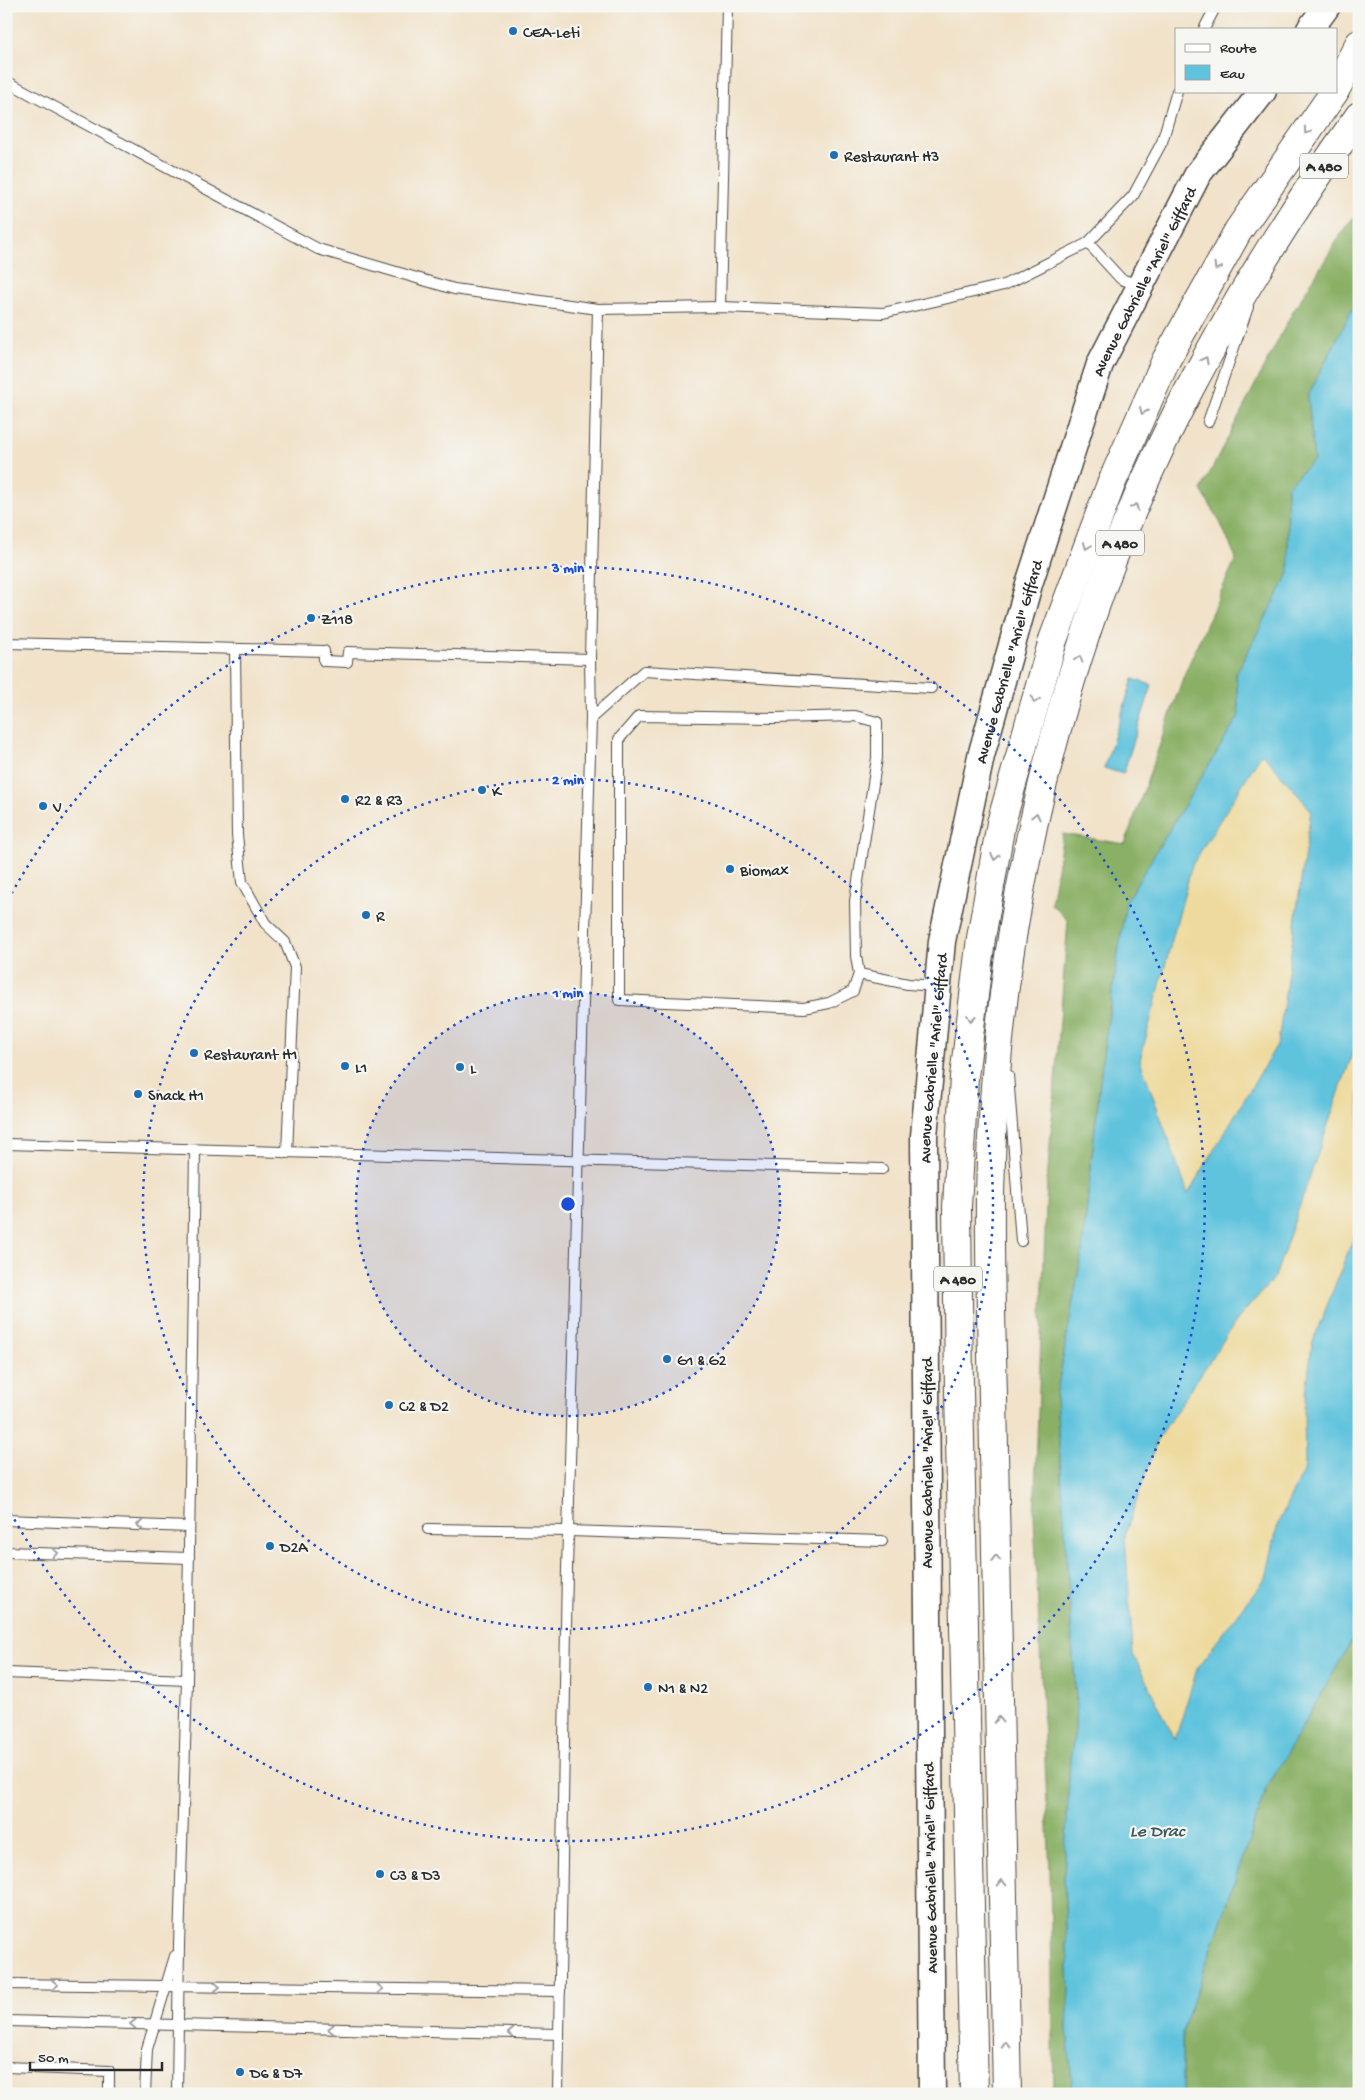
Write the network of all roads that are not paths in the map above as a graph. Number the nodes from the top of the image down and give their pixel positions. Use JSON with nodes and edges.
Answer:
{"nodes":[{"id":1,"x":727,"y":6,"type":"edge"},
{"id":2,"x":1216,"y":6,"type":"edge"},
{"id":3,"x":1327,"y":6,"type":"edge"},
{"id":4,"x":1205,"y":28,"type":"edge"},
{"id":5,"x":1311,"y":28,"type":"edge"},
{"id":6,"x":1359,"y":44,"type":"edge"},
{"id":7,"x":1359,"y":62,"type":"edge"},
{"id":8,"x":6,"y":81,"type":"edge"},
{"id":9,"x":1338,"y":84,"type":"edge"},
{"id":10,"x":1338,"y":86,"type":"edge"},
{"id":11,"x":1177,"y":92,"type":"edge"},
{"id":12,"x":1261,"y":92,"type":"edge"},
{"id":13,"x":1333,"y":92,"type":"edge"},
{"id":14,"x":1359,"y":116,"type":"edge"},
{"id":15,"x":1088,"y":242,"type":"junction"},
{"id":16,"x":1268,"y":250,"type":"junction"},
{"id":17,"x":1140,"y":285,"type":"junction"},
{"id":18,"x":720,"y":307,"type":"junction"},
{"id":19,"x":598,"y":309,"type":"junction"},
{"id":20,"x":1208,"y":422,"type":"dead end"},
{"id":21,"x":6,"y":643,"type":"edge"},
{"id":22,"x":235,"y":649,"type":"junction"},
{"id":23,"x":590,"y":660,"type":"junction"},
{"id":24,"x":931,"y":688,"type":"dead end"},
{"id":25,"x":591,"y":718,"type":"junction"},
{"id":26,"x":860,"y":974,"type":"junction"},
{"id":27,"x":937,"y":986,"type":"junction"},
{"id":28,"x":1003,"y":1010,"type":"junction"},
{"id":29,"x":6,"y":1144,"type":"edge"},
{"id":30,"x":195,"y":1150,"type":"junction"},
{"id":31,"x":287,"y":1153,"type":"junction"},
{"id":32,"x":579,"y":1162,"type":"junction"},
{"id":33,"x":882,"y":1169,"type":"dead end"},
{"id":34,"x":1021,"y":1241,"type":"dead end"},
{"id":35,"x":6,"y":1520,"type":"edge"},
{"id":36,"x":189,"y":1527,"type":"junction"},
{"id":37,"x":428,"y":1529,"type":"dead end"},
{"id":38,"x":569,"y":1531,"type":"junction"},
{"id":39,"x":882,"y":1541,"type":"dead end"},
{"id":40,"x":6,"y":1552,"type":"edge"},
{"id":41,"x":189,"y":1558,"type":"junction"},
{"id":42,"x":6,"y":1673,"type":"edge"},
{"id":43,"x":187,"y":1680,"type":"junction"},
{"id":44,"x":179,"y":1945,"type":"junction"},
{"id":45,"x":6,"y":1984,"type":"edge"},
{"id":46,"x":166,"y":1986,"type":"junction"},
{"id":47,"x":179,"y":1986,"type":"junction"},
{"id":48,"x":560,"y":1991,"type":"junction"},
{"id":49,"x":6,"y":2022,"type":"edge"},
{"id":50,"x":154,"y":2025,"type":"junction"},
{"id":51,"x":178,"y":2026,"type":"junction"},
{"id":52,"x":559,"y":2034,"type":"junction"},
{"id":53,"x":6,"y":2067,"type":"edge"},
{"id":54,"x":109,"y":2094,"type":"edge"},
{"id":55,"x":145,"y":2094,"type":"edge"},
{"id":56,"x":178,"y":2094,"type":"edge"},
{"id":57,"x":558,"y":2094,"type":"edge"},
{"id":58,"x":932,"y":2094,"type":"edge"},
{"id":59,"x":974,"y":2094,"type":"edge"},
{"id":60,"x":1007,"y":2094,"type":"edge"}],
"edges":[{"from":1,"to":18,"type":"lane"},
{"from":2,"to":4,"type":"lane"},
{"from":3,"to":5,"type":"street"},
{"from":6,"to":9,"type":"highway"},
{"from":7,"to":10,"type":"highway","number":"A 480"},
{"from":8,"to":19,"type":"lane"},
{"from":11,"to":15,"type":"lane"},
{"from":12,"to":17,"type":"street","name":"Avenue Gabrielle \"Ariel\" Giffard"},
{"from":13,"to":59,"type":"highway","number":"A 480","one_way":true},
{"from":14,"to":16,"type":"highway","number":"A 480"},
{"from":15,"to":17,"type":"lane"},
{"from":15,"to":18,"type":"lane"},
{"from":16,"to":20,"type":"lane"},
{"from":28,"to":16,"type":"highway","number":"A 480","one_way":true},
{"from":17,"to":27,"type":"street","name":"Avenue Gabrielle \"Ariel\" Giffard"},
{"from":18,"to":19,"type":"lane"},
{"from":19,"to":23,"type":"lane"},
{"from":21,"to":22,"type":"lane"},
{"from":22,"to":23,"type":"lane"},
{"from":22,"to":31,"type":"lane"},
{"from":23,"to":25,"type":"lane"},
{"from":24,"to":25,"type":"lane"},
{"from":25,"to":32,"type":"lane"},
{"from":26,"to":26,"type":"lane"},
{"from":26,"to":27,"type":"lane"},
{"from":27,"to":58,"type":"street","name":"Avenue Gabrielle \"Ariel\" Giffard"},
{"from":28,"to":34,"type":"lane"},
{"from":60,"to":28,"type":"highway","number":"A 480","one_way":true},
{"from":29,"to":30,"type":"lane"},
{"from":30,"to":31,"type":"lane"},
{"from":30,"to":36,"type":"lane"},
{"from":31,"to":32,"type":"lane"},
{"from":32,"to":33,"type":"lane"},
{"from":32,"to":38,"type":"lane"},
{"from":36,"to":35,"type":"lane","one_way":true},
{"from":36,"to":41,"type":"lane"},
{"from":37,"to":38,"type":"lane"},
{"from":38,"to":39,"type":"lane"},
{"from":38,"to":48,"type":"lane"},
{"from":40,"to":41,"type":"lane","one_way":true},
{"from":41,"to":43,"type":"lane"},
{"from":42,"to":43,"type":"lane"},
{"from":43,"to":44,"type":"lane"},
{"from":44,"to":46,"type":"lane"},
{"from":44,"to":47,"type":"lane"},
{"from":45,"to":46,"type":"lane","one_way":true},
{"from":46,"to":47,"type":"lane"},
{"from":46,"to":50,"type":"lane"},
{"from":47,"to":48,"type":"lane","one_way":true},
{"from":47,"to":51,"type":"lane"},
{"from":48,"to":52,"type":"lane"},
{"from":50,"to":49,"type":"lane","one_way":true},
{"from":50,"to":51,"type":"lane"},
{"from":50,"to":55,"type":"lane"},
{"from":52,"to":51,"type":"lane","one_way":true},
{"from":51,"to":56,"type":"lane"},
{"from":52,"to":57,"type":"lane"},
{"from":53,"to":54,"type":"lane"}]}
